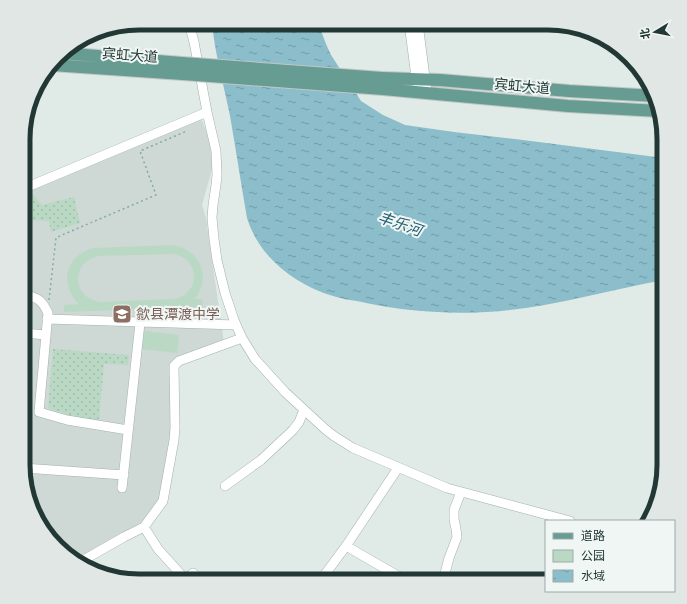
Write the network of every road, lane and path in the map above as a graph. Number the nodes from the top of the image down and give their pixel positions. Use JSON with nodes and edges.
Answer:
{"nodes":[{"id":1,"x":190,"y":30,"type":"edge"},
{"id":2,"x":410,"y":30,"type":"edge"},
{"id":3,"x":418,"y":30,"type":"edge"},
{"id":4,"x":69,"y":55,"type":"edge"},
{"id":5,"x":59,"y":65,"type":"edge"},
{"id":6,"x":183,"y":69,"type":"junction"},
{"id":7,"x":420,"y":79,"type":"junction"},
{"id":8,"x":383,"y":83,"type":"junction"},
{"id":9,"x":422,"y":92,"type":"junction"},
{"id":10,"x":648,"y":96,"type":"edge"},
{"id":11,"x":653,"y":111,"type":"edge"},
{"id":12,"x":206,"y":112,"type":"junction"},
{"id":13,"x":187,"y":131,"type":"dead end"},
{"id":14,"x":30,"y":186,"type":"edge"},
{"id":15,"x":30,"y":296,"type":"edge"},
{"id":16,"x":48,"y":316,"type":"junction"},
{"id":17,"x":140,"y":322,"type":"junction"},
{"id":18,"x":236,"y":325,"type":"junction"},
{"id":19,"x":30,"y":334,"type":"edge"},
{"id":20,"x":46,"y":335,"type":"junction"},
{"id":21,"x":242,"y":338,"type":"junction"},
{"id":22,"x":304,"y":410,"type":"junction"},
{"id":23,"x":128,"y":430,"type":"junction"},
{"id":24,"x":30,"y":468,"type":"edge"},
{"id":25,"x":398,"y":468,"type":"junction"},
{"id":26,"x":124,"y":475,"type":"junction"},
{"id":27,"x":225,"y":486,"type":"dead end"},
{"id":28,"x":122,"y":488,"type":"dead end"},
{"id":29,"x":461,"y":492,"type":"junction"},
{"id":30,"x":565,"y":520,"type":"edge"},
{"id":31,"x":144,"y":528,"type":"junction"},
{"id":32,"x":346,"y":546,"type":"junction"},
{"id":33,"x":84,"y":559,"type":"edge"},
{"id":34,"x":180,"y":574,"type":"edge"},
{"id":35,"x":325,"y":574,"type":"edge"},
{"id":36,"x":395,"y":574,"type":"edge"},
{"id":37,"x":445,"y":574,"type":"edge"}],
"edges":[{"from":1,"to":12,"type":"street"},
{"from":2,"to":7,"type":"street"},
{"from":3,"to":7,"type":"street"},
{"from":4,"to":6,"type":"main road","name":"宾虹大道"},
{"from":5,"to":6,"type":"main road","name":"宾虹大道"},
{"from":6,"to":8,"type":"main road","bridge":true},
{"from":7,"to":8,"type":"main road","name":"宾虹大道"},
{"from":7,"to":9,"type":"street"},
{"from":7,"to":10,"type":"main road","name":"宾虹大道"},
{"from":8,"to":9,"type":"main road","name":"宾虹大道"},
{"from":9,"to":11,"type":"main road","name":"宾虹大道"},
{"from":12,"to":14,"type":"street"},
{"from":12,"to":18,"type":"street"},
{"from":13,"to":16,"type":"path"},
{"from":15,"to":16,"type":"street"},
{"from":16,"to":17,"type":"street"},
{"from":16,"to":20,"type":"street"},
{"from":17,"to":18,"type":"street"},
{"from":17,"to":23,"type":"street"},
{"from":18,"to":21,"type":"street"},
{"from":19,"to":20,"type":"street"},
{"from":20,"to":23,"type":"street"},
{"from":21,"to":22,"type":"street"},
{"from":21,"to":31,"type":"street"},
{"from":22,"to":25,"type":"street"},
{"from":22,"to":27,"type":"street"},
{"from":23,"to":26,"type":"street"},
{"from":24,"to":26,"type":"street"},
{"from":25,"to":29,"type":"street"},
{"from":25,"to":32,"type":"street"},
{"from":26,"to":28,"type":"street"},
{"from":29,"to":30,"type":"street"},
{"from":29,"to":37,"type":"street"},
{"from":31,"to":33,"type":"street"},
{"from":31,"to":34,"type":"street"},
{"from":32,"to":35,"type":"street"},
{"from":32,"to":36,"type":"street"}]}
